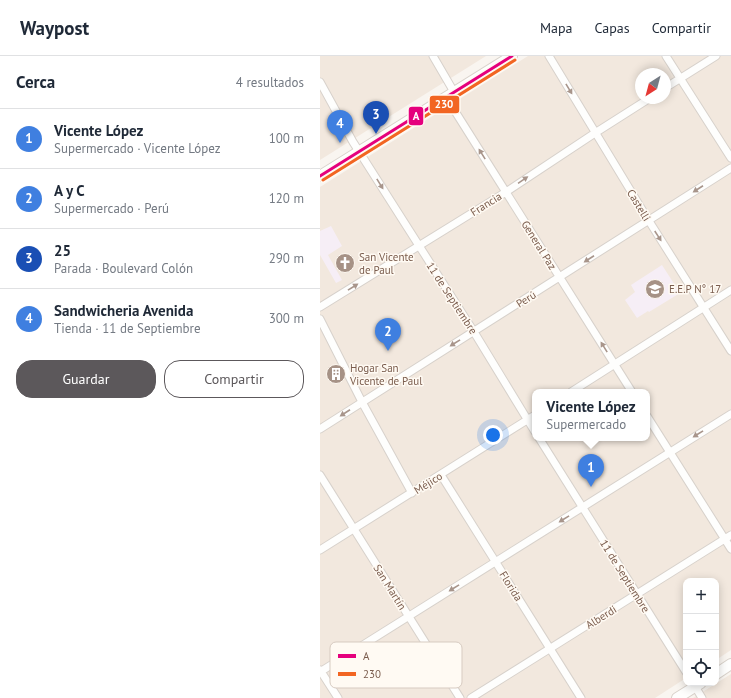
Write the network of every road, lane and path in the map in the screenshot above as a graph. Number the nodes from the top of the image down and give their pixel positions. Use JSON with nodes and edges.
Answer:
{"nodes":[{"id":1,"x":433,"y":56,"type":"edge"},
{"id":2,"x":512,"y":56,"type":"edge"},
{"id":3,"x":549,"y":56,"type":"edge"},
{"id":4,"x":666,"y":56,"type":"edge"},
{"id":5,"x":716,"y":56,"type":"edge"},
{"id":6,"x":680,"y":79,"type":"junction"},
{"id":7,"x":320,"y":82,"type":"edge"},
{"id":8,"x":671,"y":84,"type":"edge"},
{"id":9,"x":450,"y":95,"type":"junction"},
{"id":10,"x":640,"y":104,"type":"edge"},
{"id":11,"x":595,"y":132,"type":"junction"},
{"id":12,"x":360,"y":151,"type":"junction"},
{"id":13,"x":731,"y":158,"type":"edge"},
{"id":14,"x":731,"y":168,"type":"edge"},
{"id":15,"x":320,"y":176,"type":"edge"},
{"id":16,"x":506,"y":192,"type":"junction"},
{"id":17,"x":649,"y":221,"type":"junction"},
{"id":18,"x":418,"y":246,"type":"junction"},
{"id":19,"x":560,"y":278,"type":"junction"},
{"id":20,"x":731,"y":290,"type":"edge"},
{"id":21,"x":320,"y":307,"type":"edge"},
{"id":22,"x":704,"y":308,"type":"junction"},
{"id":23,"x":320,"y":319,"type":"edge"},
{"id":24,"x":474,"y":332,"type":"junction"},
{"id":25,"x":731,"y":351,"type":"edge"},
{"id":26,"x":614,"y":364,"type":"junction"},
{"id":27,"x":576,"y":389,"type":"edge"},
{"id":28,"x":630,"y":389,"type":"edge"},
{"id":29,"x":362,"y":402,"type":"junction"},
{"id":30,"x":731,"y":414,"type":"edge"},
{"id":31,"x":532,"y":417,"type":"edge"},
{"id":32,"x":528,"y":420,"type":"junction"},
{"id":33,"x":650,"y":421,"type":"edge"},
{"id":34,"x":532,"y":427,"type":"edge"},
{"id":35,"x":320,"y":429,"type":"edge"},
{"id":36,"x":541,"y":441,"type":"edge"},
{"id":37,"x":670,"y":452,"type":"junction"},
{"id":38,"x":441,"y":474,"type":"junction"},
{"id":39,"x":320,"y":475,"type":"edge"},
{"id":40,"x":412,"y":492,"type":"junction"},
{"id":41,"x":582,"y":508,"type":"junction"},
{"id":42,"x":353,"y":529,"type":"junction"},
{"id":43,"x":728,"y":537,"type":"edge"},
{"id":44,"x":731,"y":549,"type":"edge"},
{"id":45,"x":320,"y":550,"type":"edge"},
{"id":46,"x":495,"y":562,"type":"junction"},
{"id":47,"x":637,"y":594,"type":"junction"},
{"id":48,"x":408,"y":616,"type":"junction"},
{"id":49,"x":366,"y":642,"type":"edge"},
{"id":50,"x":424,"y":642,"type":"edge"},
{"id":51,"x":550,"y":649,"type":"junction"},
{"id":52,"x":731,"y":664,"type":"edge"},
{"id":53,"x":330,"y":665,"type":"edge"},
{"id":54,"x":683,"y":667,"type":"edge"},
{"id":55,"x":320,"y":671,"type":"edge"},
{"id":56,"x":719,"y":672,"type":"edge"},
{"id":57,"x":330,"y":686,"type":"edge"},
{"id":58,"x":693,"y":686,"type":"edge"},
{"id":59,"x":697,"y":686,"type":"edge"},
{"id":60,"x":331,"y":688,"type":"edge"},
{"id":61,"x":454,"y":688,"type":"edge"},
{"id":62,"x":338,"y":698,"type":"edge"},
{"id":63,"x":460,"y":698,"type":"edge"},
{"id":64,"x":472,"y":698,"type":"edge"},
{"id":65,"x":581,"y":698,"type":"edge"},
{"id":66,"x":677,"y":698,"type":"edge"},
{"id":67,"x":702,"y":698,"type":"edge"}],
"edges":[{"from":1,"to":9,"type":"street","name":"General Paz"},
{"from":2,"to":9,"type":"main road"},
{"from":3,"to":11,"type":"street","name":"Castelli","one_way":true},
{"from":4,"to":6,"type":"street"},
{"from":5,"to":6,"type":"street"},
{"from":6,"to":8,"type":"street"},
{"from":6,"to":13,"type":"street"},
{"from":7,"to":12,"type":"street","name":"11 de Septiembre"},
{"from":9,"to":12,"type":"main road"},
{"from":16,"to":9,"type":"street","name":"General Paz","one_way":true},
{"from":10,"to":11,"type":"street","name":"Francia"},
{"from":16,"to":11,"type":"street","name":"Francia","one_way":true},
{"from":11,"to":17,"type":"street","name":"Castelli"},
{"from":12,"to":15,"type":"main road"},
{"from":12,"to":18,"type":"street","name":"11 de Septiembre","one_way":true},
{"from":14,"to":17,"type":"street","name":"Perú","one_way":true},
{"from":16,"to":18,"type":"street","name":"Francia"},
{"from":16,"to":19,"type":"street","name":"General Paz"},
{"from":17,"to":19,"type":"street","name":"Perú","one_way":true},
{"from":17,"to":22,"type":"street","name":"Castelli","one_way":true},
{"from":21,"to":18,"type":"street","name":"Francia","one_way":true},
{"from":18,"to":24,"type":"street","name":"11 de Septiembre"},
{"from":19,"to":24,"type":"street","name":"Perú"},
{"from":26,"to":19,"type":"street","name":"General Paz","one_way":true},
{"from":20,"to":22,"type":"street"},
{"from":22,"to":25,"type":"street","name":"Castelli"},
{"from":22,"to":26,"type":"street"},
{"from":23,"to":29,"type":"street"},
{"from":24,"to":29,"type":"street","name":"Perú","one_way":true},
{"from":24,"to":32,"type":"street","name":"11 de Septiembre"},
{"from":26,"to":27,"type":"street"},
{"from":26,"to":28,"type":"street","name":"General Paz"},
{"from":29,"to":35,"type":"street","name":"Perú","one_way":true},
{"from":29,"to":40,"type":"street"},
{"from":30,"to":37,"type":"street","one_way":true},
{"from":31,"to":32,"type":"street","name":"Méjico"},
{"from":32,"to":34,"type":"street","name":"11 de Septiembre"},
{"from":32,"to":38,"type":"street","name":"Méjico"},
{"from":33,"to":37,"type":"street"},
{"from":36,"to":41,"type":"street","name":"11 de Septiembre"},
{"from":37,"to":41,"type":"street"},
{"from":37,"to":43,"type":"street"},
{"from":38,"to":40,"type":"street","name":"Méjico"},
{"from":38,"to":46,"type":"street","name":"Florida"},
{"from":39,"to":42,"type":"street","name":"San Martín"},
{"from":40,"to":42,"type":"street","name":"Méjico"},
{"from":41,"to":46,"type":"street","one_way":true},
{"from":41,"to":47,"type":"street","name":"11 de Septiembre"},
{"from":42,"to":45,"type":"street","name":"Méjico"},
{"from":42,"to":48,"type":"street","name":"San Martín"},
{"from":43,"to":44,"type":"street"},
{"from":43,"to":47,"type":"street","name":"Alberdi"},
{"from":46,"to":48,"type":"street","one_way":true},
{"from":46,"to":51,"type":"street","name":"Florida"},
{"from":47,"to":51,"type":"street","name":"Alberdi"},
{"from":47,"to":54,"type":"street","name":"11 de Septiembre"},
{"from":48,"to":49,"type":"street"},
{"from":48,"to":50,"type":"street","name":"San Martín"},
{"from":51,"to":64,"type":"street","name":"Alberdi"},
{"from":51,"to":65,"type":"street","name":"Florida"},
{"from":52,"to":56,"type":"main road"},
{"from":53,"to":55,"type":"street"},
{"from":55,"to":57,"type":"street"},
{"from":58,"to":66,"type":"main road"},
{"from":59,"to":67,"type":"street"},
{"from":60,"to":62,"type":"street"},
{"from":61,"to":63,"type":"street","name":"San Martín"}]}
